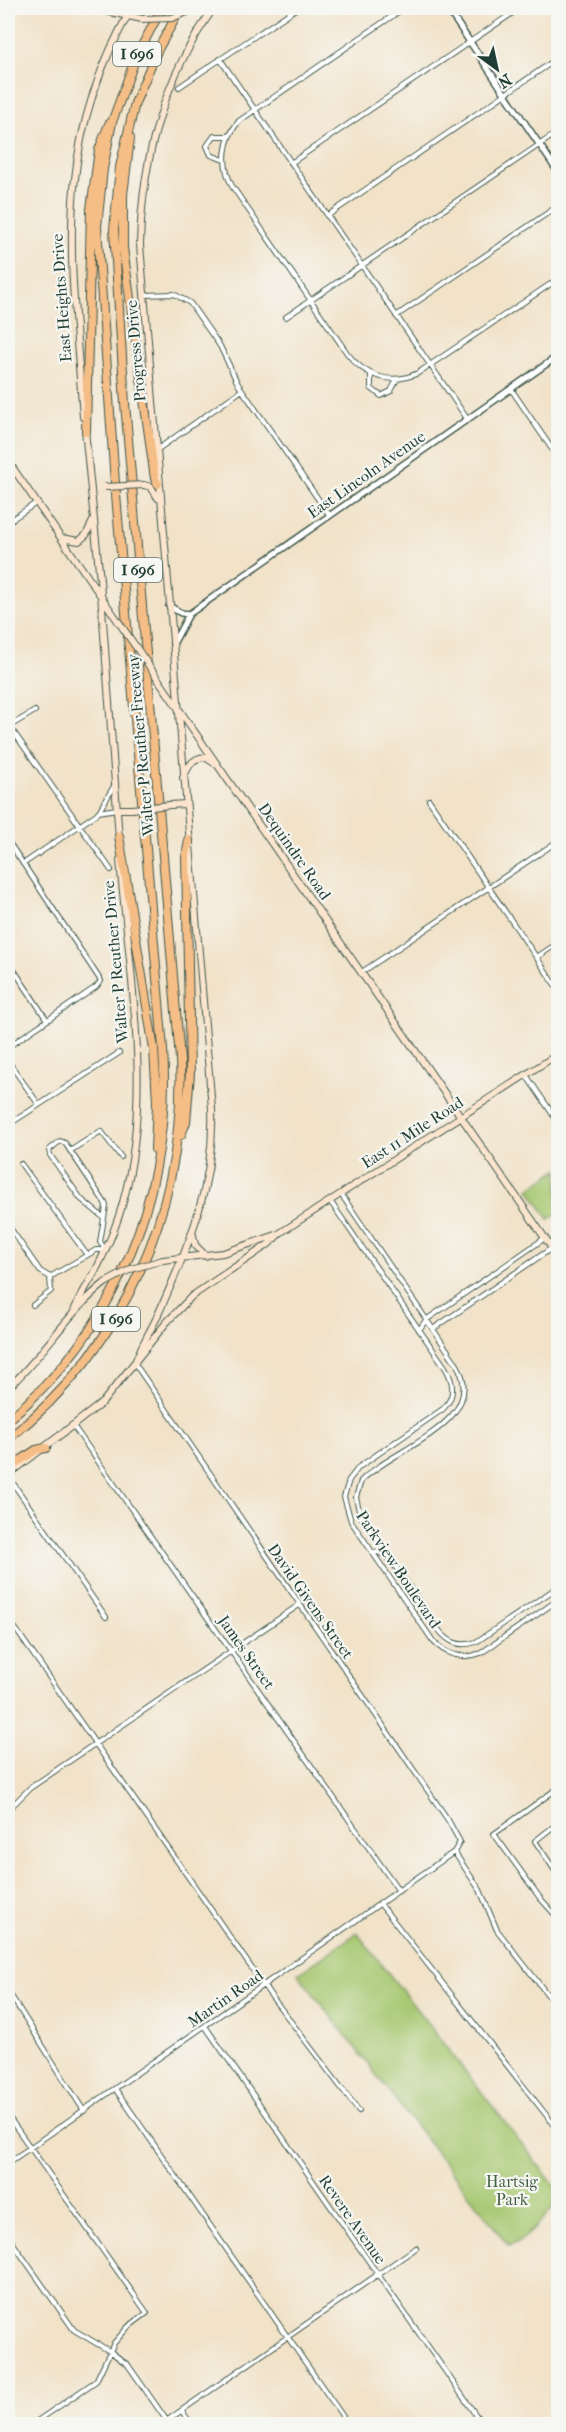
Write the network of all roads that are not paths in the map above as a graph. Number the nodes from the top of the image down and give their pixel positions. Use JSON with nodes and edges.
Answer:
{"nodes":[{"id":1,"x":92,"y":8,"type":"edge"},
{"id":2,"x":132,"y":8,"type":"edge"},
{"id":3,"x":162,"y":8,"type":"edge"},
{"id":4,"x":181,"y":8,"type":"edge"},
{"id":5,"x":196,"y":8,"type":"edge"},
{"id":6,"x":214,"y":8,"type":"edge"},
{"id":7,"x":297,"y":8,"type":"edge"},
{"id":8,"x":404,"y":8,"type":"edge"},
{"id":9,"x":447,"y":8,"type":"edge"},
{"id":10,"x":520,"y":8,"type":"edge"},
{"id":11,"x":126,"y":17,"type":"junction"},
{"id":12,"x":470,"y":42,"type":"junction"},
{"id":13,"x":558,"y":58,"type":"edge"},
{"id":14,"x":220,"y":59,"type":"junction"},
{"id":15,"x":179,"y":87,"type":"dead end"},
{"id":16,"x":506,"y":95,"type":"junction"},
{"id":17,"x":118,"y":104,"type":"junction"},
{"id":18,"x":254,"y":109,"type":"junction"},
{"id":19,"x":129,"y":125,"type":"junction"},
{"id":20,"x":558,"y":132,"type":"edge"},
{"id":21,"x":229,"y":136,"type":"junction"},
{"id":22,"x":540,"y":145,"type":"junction"},
{"id":23,"x":224,"y":160,"type":"junction"},
{"id":24,"x":291,"y":163,"type":"junction"},
{"id":25,"x":558,"y":172,"type":"edge"},
{"id":26,"x":558,"y":206,"type":"edge"},
{"id":27,"x":327,"y":216,"type":"junction"},
{"id":28,"x":362,"y":266,"type":"junction"},
{"id":29,"x":558,"y":279,"type":"edge"},
{"id":30,"x":144,"y":295,"type":"junction"},
{"id":31,"x":311,"y":301,"type":"junction"},
{"id":32,"x":396,"y":316,"type":"junction"},
{"id":33,"x":286,"y":317,"type":"dead end"},
{"id":34,"x":558,"y":356,"type":"edge"},
{"id":35,"x":430,"y":366,"type":"junction"},
{"id":36,"x":372,"y":375,"type":"junction"},
{"id":37,"x":397,"y":379,"type":"junction"},
{"id":38,"x":511,"y":389,"type":"junction"},
{"id":39,"x":242,"y":390,"type":"junction"},
{"id":40,"x":468,"y":420,"type":"junction"},
{"id":41,"x":86,"y":432,"type":"junction"},
{"id":42,"x":157,"y":450,"type":"junction"},
{"id":43,"x":558,"y":458,"type":"edge"},
{"id":44,"x":8,"y":461,"type":"edge"},
{"id":45,"x":159,"y":484,"type":"junction"},
{"id":46,"x":91,"y":489,"type":"junction"},
{"id":47,"x":160,"y":501,"type":"junction"},
{"id":48,"x":36,"y":503,"type":"junction"},
{"id":49,"x":330,"y":516,"type":"junction"},
{"id":50,"x":95,"y":518,"type":"junction"},
{"id":51,"x":8,"y":522,"type":"edge"},
{"id":52,"x":60,"y":538,"type":"junction"},
{"id":53,"x":101,"y":597,"type":"junction"},
{"id":54,"x":169,"y":606,"type":"junction"},
{"id":55,"x":189,"y":614,"type":"junction"},
{"id":56,"x":172,"y":646,"type":"junction"},
{"id":57,"x":177,"y":706,"type":"junction"},
{"id":58,"x":35,"y":711,"type":"dead end"},
{"id":59,"x":8,"y":727,"type":"edge"},
{"id":60,"x":219,"y":767,"type":"junction"},
{"id":61,"x":183,"y":780,"type":"junction"},
{"id":62,"x":115,"y":781,"type":"junction"},
{"id":63,"x":429,"y":800,"type":"dead end"},
{"id":64,"x":185,"y":804,"type":"junction"},
{"id":65,"x":117,"y":809,"type":"junction"},
{"id":66,"x":98,"y":813,"type":"junction"},
{"id":67,"x":80,"y":825,"type":"junction"},
{"id":68,"x":119,"y":836,"type":"junction"},
{"id":69,"x":189,"y":840,"type":"junction"},
{"id":70,"x":558,"y":841,"type":"edge"},
{"id":71,"x":8,"y":842,"type":"edge"},
{"id":72,"x":23,"y":864,"type":"junction"},
{"id":73,"x":111,"y":870,"type":"dead end"},
{"id":74,"x":489,"y":887,"type":"junction"},
{"id":75,"x":558,"y":943,"type":"edge"},
{"id":76,"x":537,"y":957,"type":"junction"},
{"id":77,"x":8,"y":964,"type":"edge"},
{"id":78,"x":362,"y":972,"type":"junction"},
{"id":79,"x":558,"y":988,"type":"edge"},
{"id":80,"x":47,"y":1020,"type":"junction"},
{"id":81,"x":8,"y":1047,"type":"edge"},
{"id":82,"x":119,"y":1053,"type":"dead end"},
{"id":83,"x":558,"y":1054,"type":"edge"},
{"id":84,"x":8,"y":1060,"type":"edge"},
{"id":85,"x":526,"y":1075,"type":"junction"},
{"id":86,"x":39,"y":1105,"type":"junction"},
{"id":87,"x":462,"y":1115,"type":"junction"},
{"id":88,"x":558,"y":1122,"type":"edge"},
{"id":89,"x":8,"y":1125,"type":"edge"},
{"id":90,"x":177,"y":1145,"type":"junction"},
{"id":91,"x":70,"y":1151,"type":"junction"},
{"id":92,"x":121,"y":1157,"type":"dead end"},
{"id":93,"x":21,"y":1164,"type":"dead end"},
{"id":94,"x":156,"y":1173,"type":"junction"},
{"id":95,"x":341,"y":1194,"type":"junction"},
{"id":96,"x":330,"y":1201,"type":"junction"},
{"id":97,"x":104,"y":1218,"type":"junction"},
{"id":98,"x":8,"y":1224,"type":"edge"},
{"id":99,"x":193,"y":1232,"type":"junction"},
{"id":100,"x":280,"y":1233,"type":"junction"},
{"id":101,"x":545,"y":1238,"type":"junction"},
{"id":102,"x":377,"y":1248,"type":"junction"},
{"id":103,"x":552,"y":1248,"type":"junction"},
{"id":104,"x":105,"y":1250,"type":"junction"},
{"id":105,"x":87,"y":1256,"type":"junction"},
{"id":106,"x":207,"y":1256,"type":"junction"},
{"id":107,"x":368,"y":1256,"type":"junction"},
{"id":108,"x":558,"y":1257,"type":"edge"},
{"id":109,"x":182,"y":1259,"type":"junction"},
{"id":110,"x":163,"y":1260,"type":"junction"},
{"id":111,"x":388,"y":1264,"type":"junction"},
{"id":112,"x":380,"y":1272,"type":"junction"},
{"id":113,"x":175,"y":1276,"type":"junction"},
{"id":114,"x":50,"y":1277,"type":"junction"},
{"id":115,"x":33,"y":1305,"type":"dead end"},
{"id":116,"x":73,"y":1314,"type":"junction"},
{"id":117,"x":426,"y":1320,"type":"junction"},
{"id":118,"x":433,"y":1329,"type":"junction"},
{"id":119,"x":419,"y":1330,"type":"junction"},
{"id":120,"x":445,"y":1348,"type":"junction"},
{"id":121,"x":435,"y":1354,"type":"junction"},
{"id":122,"x":135,"y":1363,"type":"junction"},
{"id":123,"x":456,"y":1363,"type":"junction"},
{"id":124,"x":444,"y":1367,"type":"junction"},
{"id":125,"x":8,"y":1388,"type":"edge"},
{"id":126,"x":8,"y":1420,"type":"edge"},
{"id":127,"x":426,"y":1421,"type":"junction"},
{"id":128,"x":74,"y":1427,"type":"junction"},
{"id":129,"x":432,"y":1431,"type":"junction"},
{"id":130,"x":8,"y":1439,"type":"edge"},
{"id":131,"x":46,"y":1448,"type":"junction"},
{"id":132,"x":374,"y":1457,"type":"junction"},
{"id":133,"x":380,"y":1467,"type":"junction"},
{"id":134,"x":8,"y":1469,"type":"edge"},
{"id":135,"x":8,"y":1475,"type":"edge"},
{"id":136,"x":368,"y":1525,"type":"junction"},
{"id":137,"x":358,"y":1531,"type":"junction"},
{"id":138,"x":373,"y":1553,"type":"junction"},
{"id":139,"x":392,"y":1561,"type":"junction"},
{"id":140,"x":403,"y":1576,"type":"junction"},
{"id":141,"x":393,"y":1583,"type":"junction"},
{"id":142,"x":558,"y":1587,"type":"edge"},
{"id":143,"x":544,"y":1597,"type":"junction"},
{"id":144,"x":558,"y":1600,"type":"edge"},
{"id":145,"x":299,"y":1605,"type":"junction"},
{"id":146,"x":550,"y":1606,"type":"junction"},
{"id":147,"x":8,"y":1617,"type":"edge"},
{"id":148,"x":106,"y":1617,"type":"dead end"},
{"id":149,"x":438,"y":1629,"type":"junction"},
{"id":150,"x":429,"y":1635,"type":"junction"},
{"id":151,"x":232,"y":1651,"type":"junction"},
{"id":152,"x":96,"y":1744,"type":"junction"},
{"id":153,"x":558,"y":1788,"type":"edge"},
{"id":154,"x":8,"y":1810,"type":"edge"},
{"id":155,"x":535,"y":1841,"type":"junction"},
{"id":156,"x":454,"y":1852,"type":"junction"},
{"id":157,"x":558,"y":1875,"type":"edge"},
{"id":158,"x":399,"y":1891,"type":"junction"},
{"id":159,"x":381,"y":1905,"type":"junction"},
{"id":160,"x":558,"y":1918,"type":"edge"},
{"id":161,"x":265,"y":1985,"type":"junction"},
{"id":162,"x":8,"y":1991,"type":"edge"},
{"id":163,"x":558,"y":2008,"type":"edge"},
{"id":164,"x":205,"y":2026,"type":"junction"},
{"id":165,"x":116,"y":2090,"type":"junction"},
{"id":166,"x":84,"y":2111,"type":"junction"},
{"id":167,"x":358,"y":2111,"type":"dead end"},
{"id":168,"x":8,"y":2116,"type":"edge"},
{"id":169,"x":558,"y":2130,"type":"edge"},
{"id":170,"x":30,"y":2148,"type":"junction"},
{"id":171,"x":8,"y":2163,"type":"edge"},
{"id":172,"x":8,"y":2236,"type":"edge"},
{"id":173,"x":416,"y":2248,"type":"dead end"},
{"id":174,"x":378,"y":2274,"type":"junction"},
{"id":175,"x":288,"y":2338,"type":"junction"},
{"id":176,"x":111,"y":2352,"type":"junction"},
{"id":177,"x":182,"y":2411,"type":"junction"},
{"id":178,"x":167,"y":2421,"type":"junction"},
{"id":179,"x":33,"y":2424,"type":"edge"},
{"id":180,"x":162,"y":2424,"type":"edge"},
{"id":181,"x":191,"y":2424,"type":"edge"},
{"id":182,"x":348,"y":2424,"type":"edge"},
{"id":183,"x":482,"y":2424,"type":"edge"}],
"edges":[{"from":1,"to":11,"type":"main road"},
{"from":2,"to":11,"type":"main road","name":"East Heights Drive"},
{"from":3,"to":17,"type":"highway","name":"Walter P Reuther Freeway","number":"I 696"},
{"from":4,"to":19,"type":"highway","name":"Walter P Reuther Freeway","number":"I 696"},
{"from":5,"to":11,"type":"main road","bridge":true},
{"from":6,"to":30,"type":"main road","name":"Progress Drive"},
{"from":7,"to":14,"type":"street"},
{"from":8,"to":18,"type":"street"},
{"from":9,"to":12,"type":"street"},
{"from":10,"to":12,"type":"street"},
{"from":11,"to":41,"type":"main road","name":"East Heights Drive"},
{"from":12,"to":16,"type":"street"},
{"from":12,"to":24,"type":"street"},
{"from":13,"to":16,"type":"street"},
{"from":14,"to":15,"type":"street"},
{"from":14,"to":18,"type":"street"},
{"from":16,"to":22,"type":"street"},
{"from":16,"to":27,"type":"street"},
{"from":17,"to":41,"type":"highway"},
{"from":17,"to":94,"type":"highway","name":"Walter P Reuther Freeway","number":"I 696"},
{"from":18,"to":21,"type":"street"},
{"from":18,"to":24,"type":"street"},
{"from":19,"to":45,"type":"highway"},
{"from":19,"to":90,"type":"highway","name":"Walter P Reuther Freeway","number":"I 696"},
{"from":20,"to":22,"type":"street"},
{"from":21,"to":23,"type":"street"},
{"from":21,"to":23,"type":"street"},
{"from":22,"to":25,"type":"street"},
{"from":22,"to":28,"type":"street"},
{"from":23,"to":31,"type":"street"},
{"from":24,"to":27,"type":"street"},
{"from":26,"to":32,"type":"street"},
{"from":27,"to":28,"type":"street"},
{"from":28,"to":31,"type":"street"},
{"from":28,"to":32,"type":"street"},
{"from":29,"to":35,"type":"street"},
{"from":30,"to":39,"type":"street"},
{"from":30,"to":42,"type":"main road","name":"Progress Drive"},
{"from":31,"to":33,"type":"street"},
{"from":31,"to":36,"type":"street"},
{"from":32,"to":35,"type":"street"},
{"from":34,"to":38,"type":"street","name":"East Lincoln Avenue"},
{"from":35,"to":37,"type":"street"},
{"from":35,"to":40,"type":"street"},
{"from":36,"to":37,"type":"street"},
{"from":36,"to":37,"type":"street"},
{"from":38,"to":40,"type":"street","name":"East Lincoln Avenue"},
{"from":38,"to":43,"type":"street"},
{"from":39,"to":42,"type":"street"},
{"from":39,"to":49,"type":"street"},
{"from":40,"to":49,"type":"street","name":"East Lincoln Avenue"},
{"from":41,"to":46,"type":"main road","name":"East Heights Drive"},
{"from":42,"to":45,"type":"main road","name":"Progress Drive"},
{"from":44,"to":48,"type":"main road","name":"Dequindre Road"},
{"from":45,"to":47,"type":"main road","name":"Progress Drive"},
{"from":46,"to":47,"type":"main road","bridge":true},
{"from":46,"to":50,"type":"main road","name":"East Heights Drive"},
{"from":47,"to":54,"type":"main road","name":"Progress Drive"},
{"from":48,"to":51,"type":"street"},
{"from":48,"to":52,"type":"main road","name":"Dequindre Road"},
{"from":49,"to":55,"type":"street","name":"East Lincoln Avenue"},
{"from":50,"to":52,"type":"main road"},
{"from":50,"to":53,"type":"main road","name":"East Heights Drive"},
{"from":52,"to":53,"type":"main road","name":"Dequindre Road"},
{"from":53,"to":57,"type":"main road","name":"Dequindre Road","bridge":true},
{"from":53,"to":62,"type":"main road","name":"Walter P Reuther Drive"},
{"from":54,"to":55,"type":"street"},
{"from":54,"to":56,"type":"main road","name":"Progress Drive"},
{"from":55,"to":56,"type":"street","name":"East Lincoln Avenue"},
{"from":56,"to":57,"type":"main road","name":"Progress Drive"},
{"from":57,"to":60,"type":"main road","name":"Dequindre Road"},
{"from":57,"to":61,"type":"main road"},
{"from":58,"to":59,"type":"street"},
{"from":59,"to":67,"type":"street"},
{"from":60,"to":61,"type":"main road"},
{"from":60,"to":78,"type":"main road","name":"Dequindre Road"},
{"from":61,"to":64,"type":"main road"},
{"from":62,"to":65,"type":"main road","name":"Walter P Reuther Drive"},
{"from":62,"to":66,"type":"street"},
{"from":63,"to":74,"type":"street"},
{"from":64,"to":65,"type":"main road","bridge":true},
{"from":64,"to":69,"type":"main road"},
{"from":65,"to":66,"type":"street"},
{"from":65,"to":68,"type":"main road","name":"Walter P Reuther Drive"},
{"from":66,"to":67,"type":"street"},
{"from":67,"to":72,"type":"street"},
{"from":67,"to":73,"type":"street"},
{"from":68,"to":94,"type":"highway"},
{"from":68,"to":104,"type":"main road","name":"Walter P Reuther Drive"},
{"from":69,"to":90,"type":"highway"},
{"from":69,"to":99,"type":"main road"},
{"from":70,"to":74,"type":"street"},
{"from":71,"to":72,"type":"street"},
{"from":72,"to":80,"type":"street"},
{"from":74,"to":76,"type":"street"},
{"from":74,"to":78,"type":"street"},
{"from":75,"to":76,"type":"street"},
{"from":76,"to":79,"type":"street"},
{"from":77,"to":80,"type":"street"},
{"from":78,"to":87,"type":"main road","name":"Dequindre Road"},
{"from":80,"to":81,"type":"street"},
{"from":82,"to":86,"type":"street"},
{"from":83,"to":85,"type":"main road","name":"East 11 Mile Road"},
{"from":84,"to":86,"type":"street"},
{"from":85,"to":87,"type":"main road","name":"East 11 Mile Road"},
{"from":85,"to":88,"type":"street"},
{"from":86,"to":89,"type":"street"},
{"from":87,"to":95,"type":"main road","name":"East 11 Mile Road"},
{"from":87,"to":101,"type":"main road","name":"Dequindre Road"},
{"from":90,"to":130,"type":"highway","name":"Walter P Reuther Freeway","number":"I 696"},
{"from":91,"to":92,"type":"street"},
{"from":91,"to":97,"type":"street"},
{"from":91,"to":97,"type":"street"},
{"from":93,"to":105,"type":"street"},
{"from":94,"to":126,"type":"highway","name":"Walter P Reuther Freeway","number":"I 696"},
{"from":95,"to":96,"type":"main road","name":"East 11 Mile Road"},
{"from":95,"to":102,"type":"street","name":"Parkview Boulevard"},
{"from":96,"to":100,"type":"main road","name":"East 11 Mile Road"},
{"from":96,"to":107,"type":"street","name":"Parkview Boulevard"},
{"from":97,"to":104,"type":"street"},
{"from":98,"to":114,"type":"street"},
{"from":99,"to":106,"type":"main road"},
{"from":99,"to":109,"type":"main road"},
{"from":100,"to":106,"type":"main road","name":"East 11 Mile Road"},
{"from":100,"to":122,"type":"main road","name":"East 11 Mile Road"},
{"from":101,"to":103,"type":"main road","name":"Dequindre Road"},
{"from":101,"to":117,"type":"street"},
{"from":102,"to":107,"type":"street"},
{"from":102,"to":111,"type":"street","name":"Parkview Boulevard"},
{"from":103,"to":108,"type":"main road","name":"Dequindre Road"},
{"from":103,"to":118,"type":"street"},
{"from":104,"to":105,"type":"street"},
{"from":104,"to":116,"type":"main road","name":"Walter P Reuther Drive"},
{"from":105,"to":114,"type":"street"},
{"from":106,"to":109,"type":"main road","name":"East 11 Mile Road"},
{"from":107,"to":112,"type":"street","name":"Parkview Boulevard"},
{"from":109,"to":110,"type":"main road","name":"East 11 Mile Road"},
{"from":109,"to":113,"type":"main road"},
{"from":110,"to":113,"type":"main road"},
{"from":110,"to":116,"type":"main road","name":"East 11 Mile Road","bridge":true},
{"from":111,"to":112,"type":"street"},
{"from":111,"to":117,"type":"street","name":"Parkview Boulevard"},
{"from":112,"to":119,"type":"street","name":"Parkview Boulevard"},
{"from":113,"to":122,"type":"main road"},
{"from":114,"to":115,"type":"street"},
{"from":116,"to":125,"type":"main road","name":"East 11 Mile Road"},
{"from":117,"to":118,"type":"street","name":"Parkview Boulevard"},
{"from":117,"to":119,"type":"street"},
{"from":118,"to":120,"type":"street","name":"Parkview Boulevard"},
{"from":119,"to":121,"type":"street","name":"Parkview Boulevard"},
{"from":120,"to":121,"type":"street"},
{"from":120,"to":123,"type":"street","name":"Parkview Boulevard"},
{"from":121,"to":124,"type":"street","name":"Parkview Boulevard"},
{"from":122,"to":128,"type":"main road","name":"East 11 Mile Road"},
{"from":122,"to":145,"type":"street","name":"David Givens Street"},
{"from":123,"to":124,"type":"street"},
{"from":123,"to":129,"type":"street","name":"Parkview Boulevard"},
{"from":124,"to":127,"type":"street","name":"Parkview Boulevard"},
{"from":127,"to":129,"type":"street"},
{"from":127,"to":132,"type":"street","name":"Parkview Boulevard"},
{"from":128,"to":131,"type":"main road","name":"East 11 Mile Road"},
{"from":128,"to":151,"type":"street","name":"James Street"},
{"from":129,"to":133,"type":"street","name":"Parkview Boulevard"},
{"from":131,"to":134,"type":"highway"},
{"from":131,"to":135,"type":"main road","name":"East 11 Mile Road"},
{"from":132,"to":133,"type":"street"},
{"from":132,"to":137,"type":"street","name":"Parkview Boulevard"},
{"from":133,"to":136,"type":"street","name":"Parkview Boulevard"},
{"from":135,"to":148,"type":"street"},
{"from":136,"to":137,"type":"street"},
{"from":136,"to":139,"type":"street","name":"Parkview Boulevard"},
{"from":137,"to":138,"type":"street","name":"Parkview Boulevard"},
{"from":138,"to":139,"type":"street"},
{"from":138,"to":141,"type":"street","name":"Parkview Boulevard"},
{"from":139,"to":140,"type":"street","name":"Parkview Boulevard"},
{"from":140,"to":141,"type":"street"},
{"from":140,"to":149,"type":"street","name":"Parkview Boulevard"},
{"from":141,"to":150,"type":"street","name":"Parkview Boulevard"},
{"from":142,"to":143,"type":"street","name":"Parkview Boulevard"},
{"from":143,"to":146,"type":"street"},
{"from":143,"to":149,"type":"street","name":"Parkview Boulevard"},
{"from":144,"to":146,"type":"street","name":"Parkview Boulevard"},
{"from":145,"to":151,"type":"street"},
{"from":145,"to":156,"type":"street","name":"David Givens Street"},
{"from":146,"to":150,"type":"street","name":"Parkview Boulevard"},
{"from":147,"to":152,"type":"street"},
{"from":149,"to":150,"type":"street"},
{"from":151,"to":152,"type":"street"},
{"from":151,"to":158,"type":"street","name":"James Street"},
{"from":152,"to":154,"type":"street"},
{"from":152,"to":161,"type":"street"},
{"from":153,"to":160,"type":"street"},
{"from":155,"to":155,"type":"street"},
{"from":155,"to":157,"type":"street"},
{"from":156,"to":158,"type":"street","name":"Martin Road"},
{"from":156,"to":163,"type":"street"},
{"from":158,"to":159,"type":"street","name":"Martin Road"},
{"from":159,"to":161,"type":"street","name":"Martin Road"},
{"from":159,"to":169,"type":"street"},
{"from":161,"to":164,"type":"street","name":"Martin Road"},
{"from":161,"to":167,"type":"street"},
{"from":162,"to":166,"type":"street"},
{"from":164,"to":165,"type":"street","name":"Martin Road"},
{"from":164,"to":174,"type":"street","name":"Revere Avenue"},
{"from":165,"to":166,"type":"street","name":"Martin Road"},
{"from":165,"to":175,"type":"street"},
{"from":166,"to":170,"type":"street","name":"Martin Road"},
{"from":168,"to":170,"type":"street"},
{"from":170,"to":171,"type":"street","name":"Martin Road"},
{"from":170,"to":176,"type":"street"},
{"from":172,"to":176,"type":"street"},
{"from":173,"to":174,"type":"street"},
{"from":174,"to":175,"type":"street"},
{"from":174,"to":183,"type":"street","name":"Revere Avenue"},
{"from":175,"to":177,"type":"street"},
{"from":175,"to":182,"type":"street"},
{"from":176,"to":178,"type":"street"},
{"from":176,"to":179,"type":"street"},
{"from":177,"to":178,"type":"street"},
{"from":177,"to":181,"type":"street"},
{"from":178,"to":180,"type":"street"}]}
